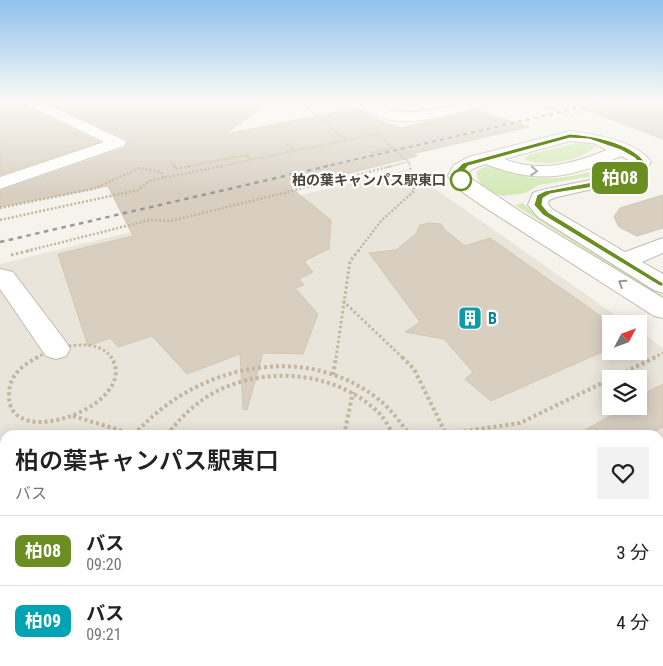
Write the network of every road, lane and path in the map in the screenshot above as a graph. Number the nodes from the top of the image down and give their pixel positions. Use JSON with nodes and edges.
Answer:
{"nodes":[{"id":1,"x":92,"y":132,"type":"edge"},
{"id":2,"x":337,"y":132,"type":"edge"},
{"id":3,"x":347,"y":140,"type":"junction"},
{"id":4,"x":288,"y":144,"type":"dead end"},
{"id":5,"x":393,"y":148,"type":"junction"},
{"id":6,"x":623,"y":149,"type":"junction"},
{"id":7,"x":296,"y":151,"type":"junction"},
{"id":8,"x":372,"y":153,"type":"dead end"},
{"id":9,"x":487,"y":158,"type":"junction"},
{"id":10,"x":251,"y":160,"type":"junction"},
{"id":11,"x":170,"y":161,"type":"dead end"},
{"id":12,"x":409,"y":162,"type":"junction"},
{"id":13,"x":176,"y":169,"type":"junction"},
{"id":14,"x":180,"y":175,"type":"junction"},
{"id":15,"x":164,"y":178,"type":"junction"},
{"id":16,"x":0,"y":183,"type":"edge"},
{"id":17,"x":483,"y":197,"type":"junction"},
{"id":18,"x":540,"y":197,"type":"junction"},
{"id":19,"x":0,"y":208,"type":"edge"},
{"id":20,"x":0,"y":220,"type":"edge"},
{"id":21,"x":663,"y":245,"type":"edge"},
{"id":22,"x":624,"y":261,"type":"junction"},
{"id":23,"x":5,"y":266,"type":"edge"},
{"id":24,"x":663,"y":285,"type":"edge"},
{"id":25,"x":343,"y":301,"type":"junction"},
{"id":26,"x":663,"y":310,"type":"edge"},
{"id":27,"x":56,"y":349,"type":"junction"},
{"id":28,"x":663,"y":354,"type":"edge"},
{"id":29,"x":334,"y":375,"type":"junction"},
{"id":30,"x":353,"y":392,"type":"junction"},
{"id":31,"x":72,"y":416,"type":"junction"},
{"id":32,"x":118,"y":430,"type":"edge"},
{"id":33,"x":140,"y":430,"type":"edge"},
{"id":34,"x":171,"y":430,"type":"edge"},
{"id":35,"x":345,"y":430,"type":"edge"},
{"id":36,"x":391,"y":430,"type":"edge"},
{"id":37,"x":406,"y":430,"type":"edge"},
{"id":38,"x":444,"y":430,"type":"edge"},
{"id":39,"x":477,"y":430,"type":"edge"}],
"edges":[{"from":1,"to":16,"type":"street"},
{"from":2,"to":3,"type":"path"},
{"from":3,"to":5,"type":"path"},
{"from":3,"to":7,"type":"path"},
{"from":4,"to":7,"type":"path"},
{"from":5,"to":8,"type":"path"},
{"from":5,"to":12,"type":"path"},
{"from":6,"to":9,"type":"street"},
{"from":9,"to":6,"type":"street","one_way":true},
{"from":6,"to":18,"type":"street"},
{"from":7,"to":10,"type":"path"},
{"from":9,"to":17,"type":"street"},
{"from":10,"to":13,"type":"path"},
{"from":10,"to":14,"type":"path"},
{"from":11,"to":13,"type":"path"},
{"from":12,"to":23,"type":"path"},
{"from":12,"to":25,"type":"path"},
{"from":13,"to":14,"type":"path"},
{"from":14,"to":15,"type":"path"},
{"from":15,"to":19,"type":"path"},
{"from":15,"to":20,"type":"path"},
{"from":17,"to":18,"type":"street"},
{"from":26,"to":17,"type":"street","one_way":true},
{"from":18,"to":22,"type":"street"},
{"from":21,"to":22,"type":"street"},
{"from":22,"to":24,"type":"street"},
{"from":23,"to":27,"type":"street"},
{"from":25,"to":29,"type":"path"},
{"from":25,"to":38,"type":"path"},
{"from":27,"to":31,"type":"path"},
{"from":27,"to":31,"type":"path"},
{"from":28,"to":39,"type":"path"},
{"from":29,"to":33,"type":"path"},
{"from":29,"to":37,"type":"path"},
{"from":30,"to":34,"type":"path"},
{"from":30,"to":35,"type":"path"},
{"from":30,"to":36,"type":"path"},
{"from":31,"to":32,"type":"path"}]}
